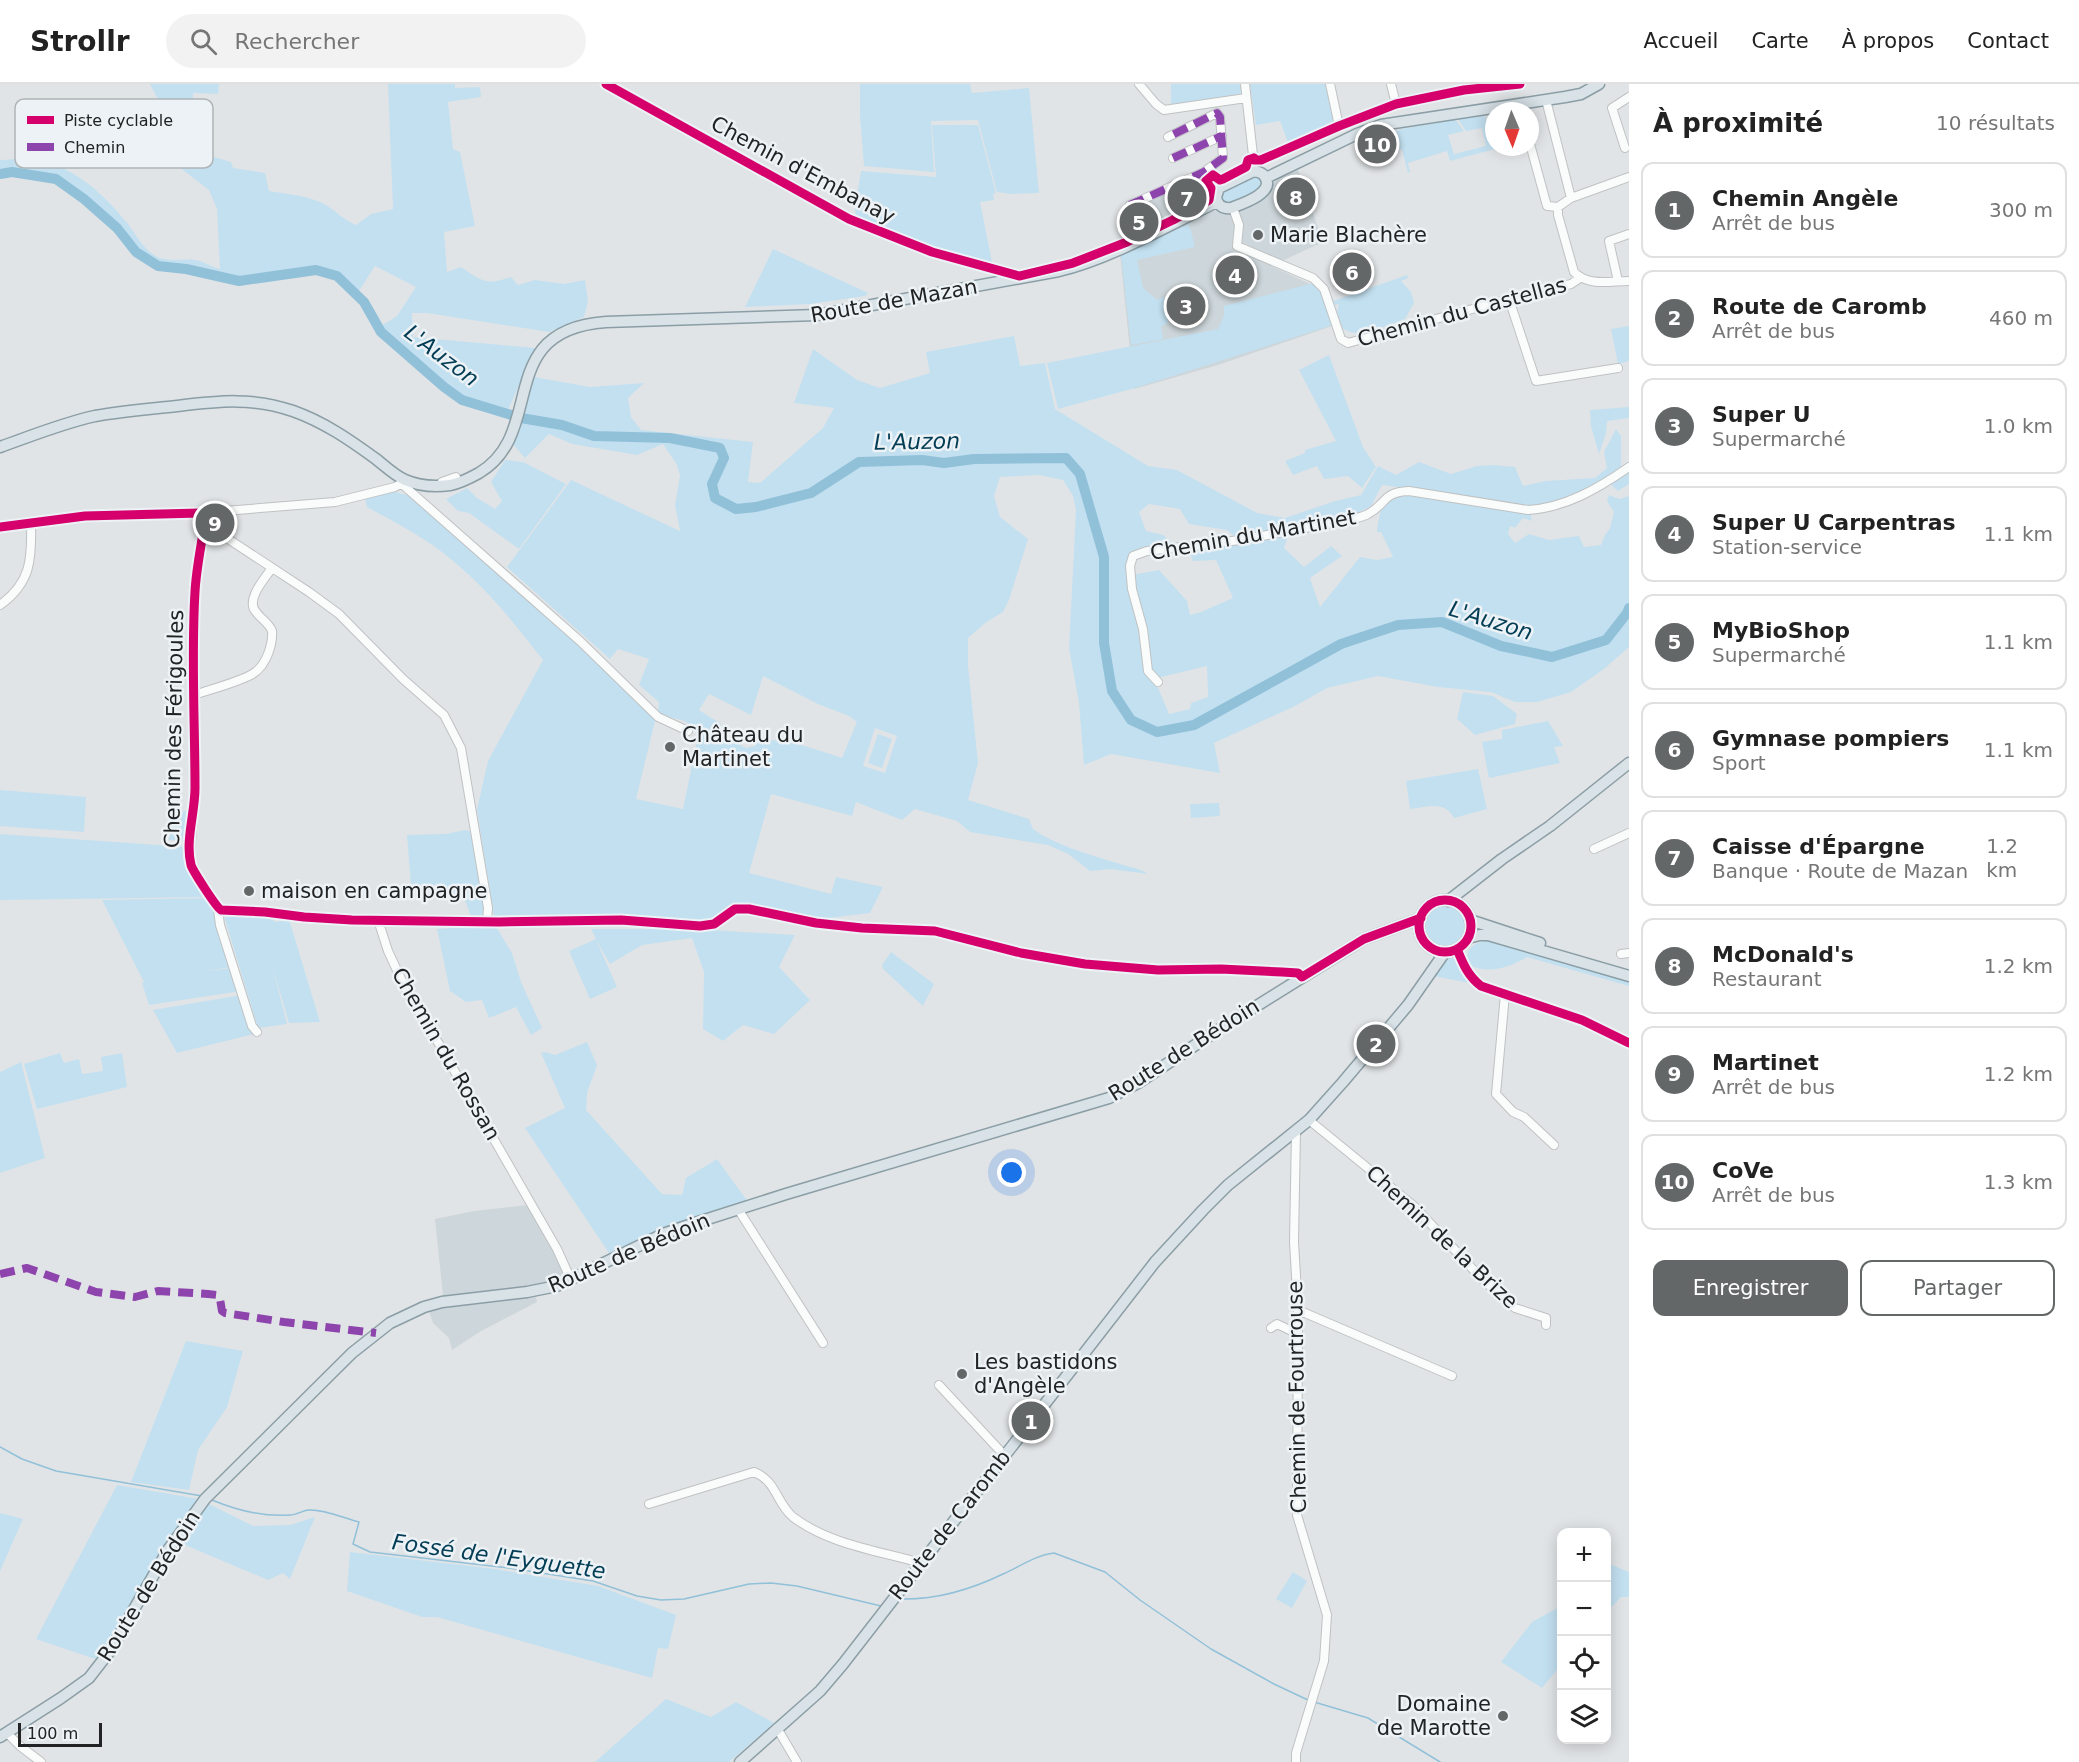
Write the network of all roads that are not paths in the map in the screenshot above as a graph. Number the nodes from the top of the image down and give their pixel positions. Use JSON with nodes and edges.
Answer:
{"nodes":[{"id":1,"x":606,"y":84,"type":"edge"},
{"id":2,"x":1139,"y":84,"type":"edge"},
{"id":3,"x":1245,"y":84,"type":"edge"},
{"id":4,"x":1330,"y":84,"type":"edge"},
{"id":5,"x":1391,"y":84,"type":"edge"},
{"id":6,"x":1520,"y":84,"type":"edge"},
{"id":7,"x":1599,"y":84,"type":"edge"},
{"id":8,"x":1629,"y":97,"type":"edge"},
{"id":9,"x":1246,"y":98,"type":"junction"},
{"id":10,"x":1546,"y":100,"type":"junction"},
{"id":11,"x":1396,"y":104,"type":"junction"},
{"id":12,"x":1339,"y":126,"type":"junction"},
{"id":13,"x":1222,"y":136,"type":"junction"},
{"id":14,"x":1168,"y":137,"type":"dead end"},
{"id":15,"x":1625,"y":148,"type":"dead end"},
{"id":16,"x":1533,"y":156,"type":"edge"},
{"id":17,"x":1173,"y":158,"type":"dead end"},
{"id":18,"x":1254,"y":166,"type":"junction"},
{"id":19,"x":1204,"y":172,"type":"junction"},
{"id":20,"x":1629,"y":177,"type":"edge"},
{"id":21,"x":1266,"y":178,"type":"junction"},
{"id":22,"x":1220,"y":187,"type":"junction"},
{"id":23,"x":1571,"y":198,"type":"junction"},
{"id":24,"x":1217,"y":202,"type":"junction"},
{"id":25,"x":1130,"y":205,"type":"dead end"},
{"id":26,"x":1558,"y":207,"type":"junction"},
{"id":27,"x":1233,"y":208,"type":"junction"},
{"id":28,"x":1629,"y":234,"type":"edge"},
{"id":29,"x":975,"y":265,"type":"junction"},
{"id":30,"x":988,"y":268,"type":"junction"},
{"id":31,"x":1026,"y":277,"type":"junction"},
{"id":32,"x":1580,"y":278,"type":"junction"},
{"id":33,"x":1618,"y":281,"type":"junction"},
{"id":34,"x":1629,"y":281,"type":"edge"},
{"id":35,"x":986,"y":284,"type":"junction"},
{"id":36,"x":1509,"y":299,"type":"junction"},
{"id":37,"x":1618,"y":368,"type":"dead end"},
{"id":38,"x":510,"y":436,"type":"junction"},
{"id":39,"x":0,"y":447,"type":"edge"},
{"id":40,"x":1629,"y":467,"type":"edge"},
{"id":41,"x":404,"y":479,"type":"junction"},
{"id":42,"x":200,"y":513,"type":"junction"},
{"id":43,"x":30,"y":524,"type":"junction"},
{"id":44,"x":207,"y":525,"type":"junction"},
{"id":45,"x":0,"y":527,"type":"edge"},
{"id":46,"x":272,"y":568,"type":"junction"},
{"id":47,"x":0,"y":605,"type":"edge"},
{"id":48,"x":1158,"y":682,"type":"dead end"},
{"id":49,"x":195,"y":694,"type":"junction"},
{"id":50,"x":688,"y":731,"type":"dead end"},
{"id":51,"x":1629,"y":763,"type":"edge"},
{"id":52,"x":1629,"y":833,"type":"edge"},
{"id":53,"x":1593,"y":849,"type":"dead end"},
{"id":54,"x":1482,"y":875,"type":"junction"},
{"id":55,"x":1448,"y":901,"type":"junction"},
{"id":56,"x":218,"y":909,"type":"junction"},
{"id":57,"x":1467,"y":915,"type":"junction"},
{"id":58,"x":1420,"y":918,"type":"junction"},
{"id":59,"x":378,"y":920,"type":"junction"},
{"id":60,"x":487,"y":922,"type":"junction"},
{"id":61,"x":1385,"y":930,"type":"junction"},
{"id":62,"x":1420,"y":933,"type":"junction"},
{"id":63,"x":1468,"y":938,"type":"junction"},
{"id":64,"x":1430,"y":947,"type":"junction"},
{"id":65,"x":1457,"y":949,"type":"junction"},
{"id":66,"x":1446,"y":952,"type":"junction"},
{"id":67,"x":1629,"y":969,"type":"edge"},
{"id":68,"x":1629,"y":976,"type":"edge"},
{"id":69,"x":1302,"y":977,"type":"junction"},
{"id":70,"x":1419,"y":989,"type":"junction"},
{"id":71,"x":1504,"y":994,"type":"junction"},
{"id":72,"x":256,"y":1032,"type":"dead end"},
{"id":73,"x":1629,"y":1043,"type":"edge"},
{"id":74,"x":1309,"y":1120,"type":"junction"},
{"id":75,"x":1296,"y":1131,"type":"junction"},
{"id":76,"x":1554,"y":1145,"type":"dead end"},
{"id":77,"x":738,"y":1209,"type":"junction"},
{"id":78,"x":571,"y":1280,"type":"junction"},
{"id":79,"x":1298,"y":1310,"type":"junction"},
{"id":80,"x":1546,"y":1325,"type":"dead end"},
{"id":81,"x":1271,"y":1328,"type":"dead end"},
{"id":82,"x":1298,"y":1334,"type":"junction"},
{"id":83,"x":823,"y":1343,"type":"dead end"},
{"id":84,"x":1452,"y":1376,"type":"dead end"},
{"id":85,"x":939,"y":1385,"type":"dead end"},
{"id":86,"x":1004,"y":1455,"type":"junction"},
{"id":87,"x":649,"y":1504,"type":"dead end"},
{"id":88,"x":921,"y":1563,"type":"junction"},
{"id":89,"x":777,"y":1728,"type":"junction"},
{"id":90,"x":2,"y":1735,"type":"edge"},
{"id":91,"x":41,"y":1762,"type":"edge"},
{"id":92,"x":740,"y":1762,"type":"edge"},
{"id":93,"x":796,"y":1762,"type":"edge"},
{"id":94,"x":1296,"y":1762,"type":"edge"}],
"edges":[{"from":1,"to":29,"type":"street","name":"Chemin d'Embanay"},
{"from":2,"to":9,"type":"street"},
{"from":3,"to":9,"type":"street"},
{"from":4,"to":12,"type":"street"},
{"from":5,"to":11,"type":"street"},
{"from":6,"to":11,"type":"street"},
{"from":7,"to":10,"type":"main road"},
{"from":8,"to":15,"type":"street"},
{"from":9,"to":18,"type":"street"},
{"from":10,"to":21,"type":"main road"},
{"from":10,"to":23,"type":"street"},
{"from":11,"to":12,"type":"street"},
{"from":12,"to":18,"type":"street"},
{"from":13,"to":14,"type":"street"},
{"from":13,"to":17,"type":"street"},
{"from":13,"to":19,"type":"street"},
{"from":16,"to":26,"type":"street"},
{"from":18,"to":21,"type":"main road"},
{"from":18,"to":22,"type":"main road"},
{"from":19,"to":22,"type":"street"},
{"from":19,"to":25,"type":"street"},
{"from":20,"to":23,"type":"street"},
{"from":21,"to":27,"type":"main road"},
{"from":22,"to":24,"type":"main road"},
{"from":23,"to":26,"type":"street"},
{"from":24,"to":27,"type":"main road"},
{"from":24,"to":31,"type":"main road","name":"Route de Mazan"},
{"from":26,"to":32,"type":"street"},
{"from":27,"to":36,"type":"street","name":"Chemin du Castellas"},
{"from":28,"to":33,"type":"street"},
{"from":29,"to":30,"type":"street","name":"Chemin d'Embanay"},
{"from":29,"to":35,"type":"street"},
{"from":30,"to":31,"type":"street","name":"Chemin d'Embanay"},
{"from":30,"to":35,"type":"street"},
{"from":31,"to":35,"type":"main road","name":"Route de Mazan"},
{"from":32,"to":33,"type":"street","name":"Chemin du Castellas"},
{"from":32,"to":36,"type":"street","name":"Chemin du Castellas"},
{"from":33,"to":34,"type":"street","name":"Chemin du Castellas"},
{"from":35,"to":38,"type":"main road","name":"Route de Mazan"},
{"from":36,"to":37,"type":"street"},
{"from":38,"to":41,"type":"main road","name":"Route de Mazan"},
{"from":38,"to":41,"type":"main road","name":"Route de Mazan"},
{"from":39,"to":41,"type":"main road","name":"Route de Mazan"},
{"from":40,"to":48,"type":"street","name":"Chemin du Martinet"},
{"from":41,"to":42,"type":"street"},
{"from":41,"to":50,"type":"street"},
{"from":42,"to":43,"type":"street"},
{"from":42,"to":44,"type":"street"},
{"from":43,"to":45,"type":"street"},
{"from":43,"to":47,"type":"street"},
{"from":44,"to":46,"type":"street"},
{"from":44,"to":49,"type":"street","name":"Chemin des Férigoules"},
{"from":46,"to":49,"type":"street"},
{"from":46,"to":60,"type":"street"},
{"from":49,"to":56,"type":"street","name":"Chemin des Férigoules"},
{"from":51,"to":54,"type":"main road"},
{"from":52,"to":53,"type":"street"},
{"from":54,"to":55,"type":"main road"},
{"from":54,"to":57,"type":"main road"},
{"from":55,"to":57,"type":"main road"},
{"from":55,"to":58,"type":"main road"},
{"from":56,"to":59,"type":"street"},
{"from":56,"to":72,"type":"street","name":"Chemin des Férigoules"},
{"from":57,"to":63,"type":"main road"},
{"from":57,"to":67,"type":"main road"},
{"from":58,"to":61,"type":"main road","name":"Route de Bédoin"},
{"from":58,"to":62,"type":"main road"},
{"from":59,"to":60,"type":"street"},
{"from":59,"to":78,"type":"street","name":"Chemin du Rossan"},
{"from":60,"to":69,"type":"street"},
{"from":61,"to":62,"type":"main road"},
{"from":61,"to":69,"type":"main road","name":"Route de Bédoin"},
{"from":62,"to":64,"type":"main road"},
{"from":63,"to":65,"type":"main road"},
{"from":63,"to":68,"type":"main road"},
{"from":64,"to":66,"type":"main road"},
{"from":64,"to":70,"type":"main road"},
{"from":65,"to":66,"type":"main road"},
{"from":65,"to":71,"type":"street"},
{"from":66,"to":70,"type":"main road","name":"Route de Caromb"},
{"from":69,"to":77,"type":"main road","name":"Route de Bédoin"},
{"from":70,"to":74,"type":"main road","name":"Route de Caromb"},
{"from":71,"to":73,"type":"street"},
{"from":71,"to":76,"type":"street"},
{"from":74,"to":75,"type":"main road","name":"Route de Caromb"},
{"from":74,"to":80,"type":"street","name":"Chemin de la Brize"},
{"from":75,"to":79,"type":"street","name":"Chemin de Fourtrouse"},
{"from":75,"to":86,"type":"main road","name":"Route de Caromb"},
{"from":77,"to":78,"type":"main road","name":"Route de Bédoin"},
{"from":77,"to":83,"type":"street"},
{"from":78,"to":90,"type":"main road","name":"Route de Bédoin"},
{"from":79,"to":82,"type":"street","name":"Chemin de Fourtrouse"},
{"from":79,"to":84,"type":"street"},
{"from":81,"to":82,"type":"street"},
{"from":82,"to":94,"type":"street","name":"Chemin de Fourtrouse"},
{"from":85,"to":86,"type":"street"},
{"from":86,"to":88,"type":"main road","name":"Route de Caromb"},
{"from":87,"to":88,"type":"street"},
{"from":88,"to":89,"type":"main road","name":"Route de Caromb"},
{"from":89,"to":92,"type":"main road","name":"Route de Caromb"},
{"from":89,"to":93,"type":"street"},
{"from":90,"to":91,"type":"street"}]}
